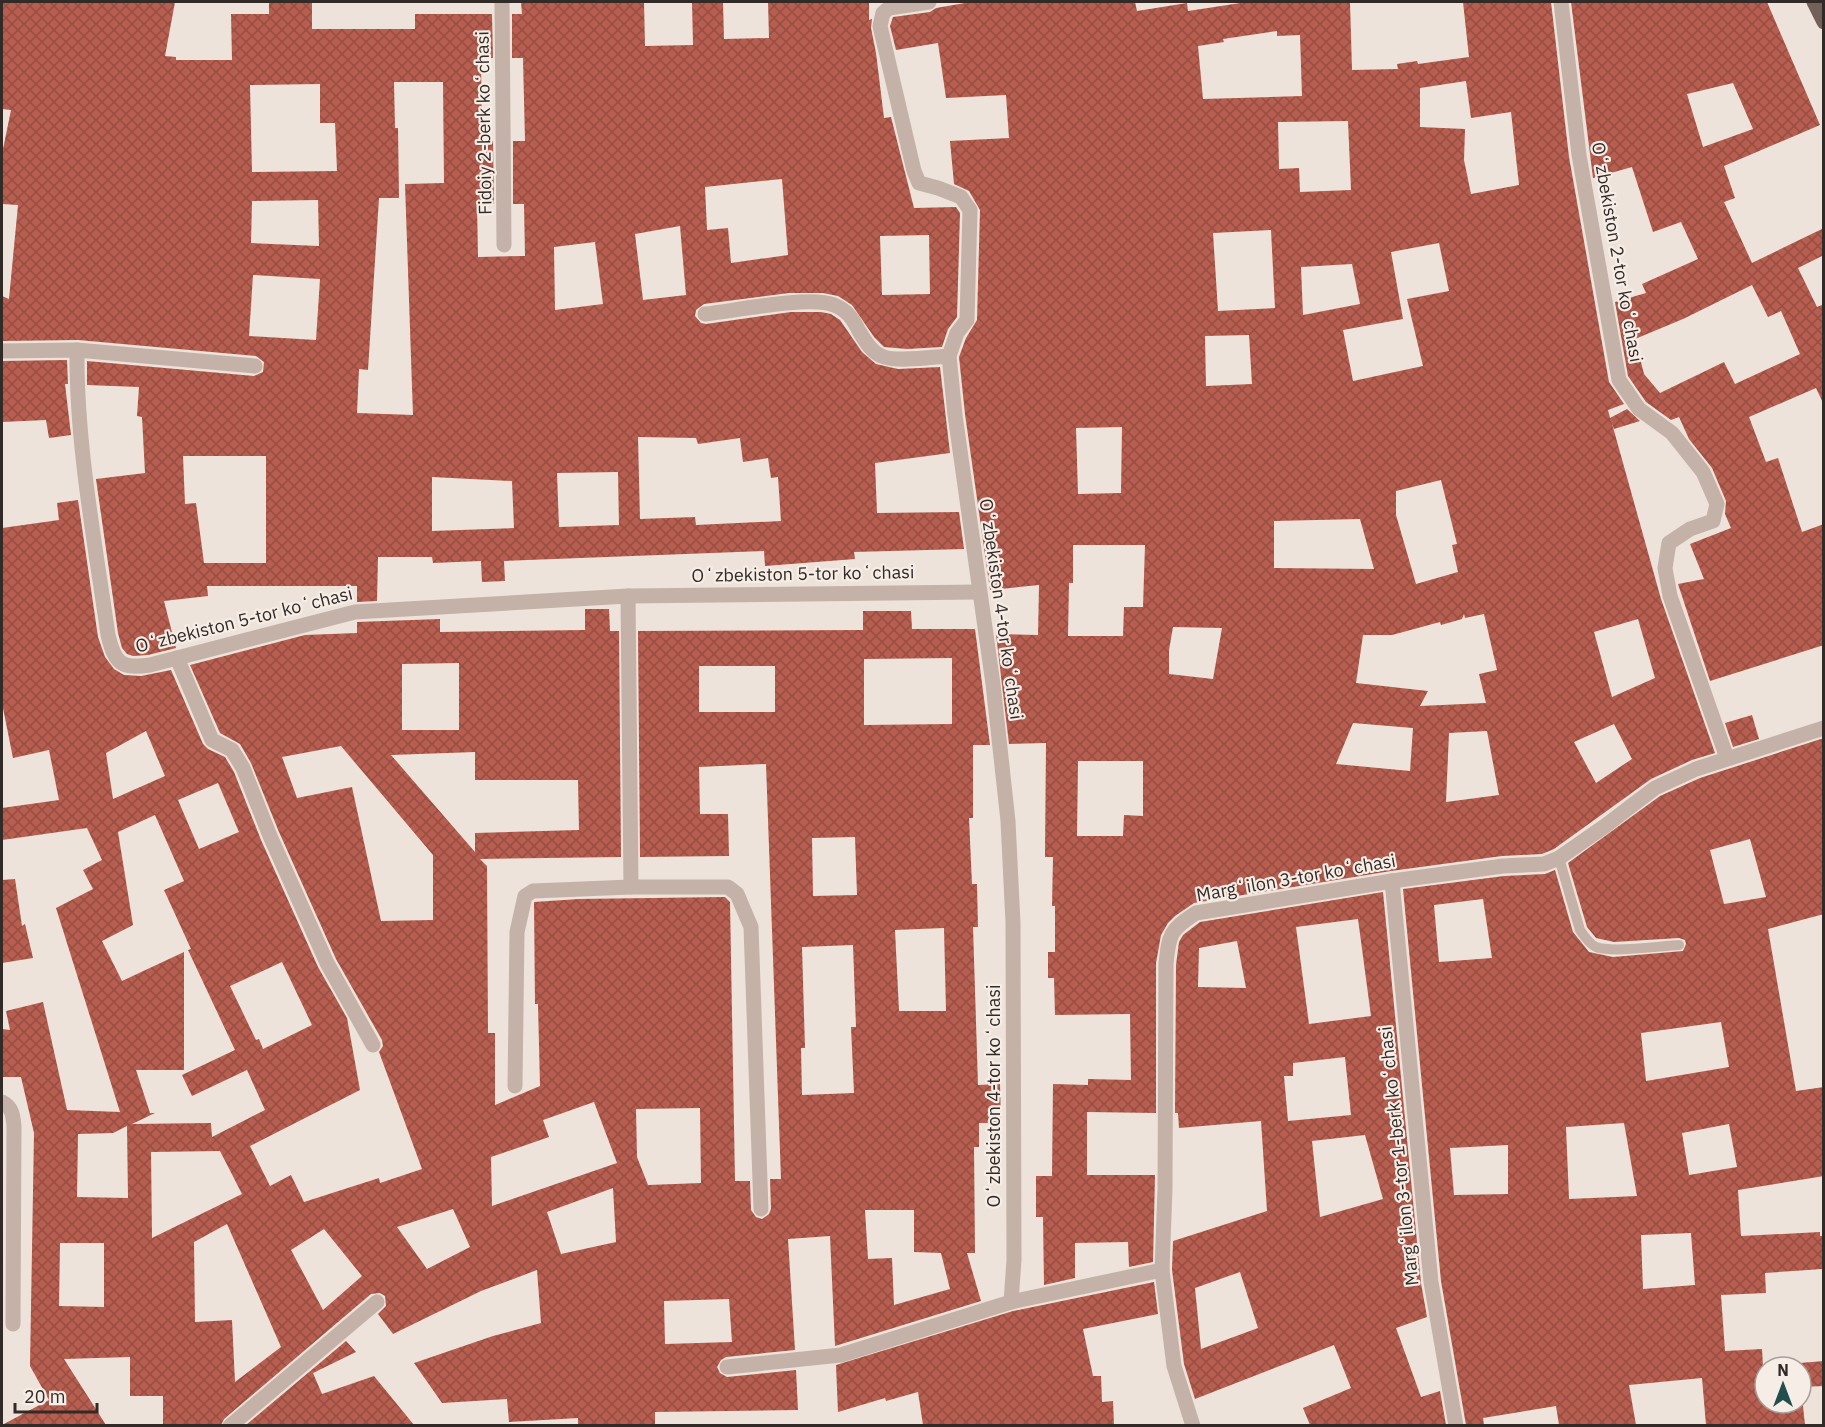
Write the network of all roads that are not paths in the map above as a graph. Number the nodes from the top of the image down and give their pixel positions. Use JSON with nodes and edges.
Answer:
{"nodes":[{"id":1,"x":502,"y":2,"type":"edge"},
{"id":2,"x":929,"y":2,"type":"edge"},
{"id":3,"x":1561,"y":2,"type":"edge"},
{"id":4,"x":1814,"y":2,"type":"edge"},
{"id":5,"x":1824,"y":22,"type":"edge"},
{"id":6,"x":504,"y":245,"type":"dead end"},
{"id":7,"x":705,"y":314,"type":"dead end"},
{"id":8,"x":77,"y":350,"type":"junction"},
{"id":9,"x":2,"y":351,"type":"edge"},
{"id":10,"x":949,"y":356,"type":"junction"},
{"id":11,"x":255,"y":366,"type":"dead end"},
{"id":12,"x":979,"y":592,"type":"junction"},
{"id":13,"x":628,"y":596,"type":"junction"},
{"id":14,"x":177,"y":658,"type":"junction"},
{"id":15,"x":1824,"y":728,"type":"edge"},
{"id":16,"x":1727,"y":758,"type":"junction"},
{"id":17,"x":1558,"y":858,"type":"junction"},
{"id":18,"x":1392,"y":880,"type":"junction"},
{"id":19,"x":631,"y":887,"type":"junction"},
{"id":20,"x":1679,"y":945,"type":"dead end"},
{"id":21,"x":373,"y":1045,"type":"dead end"},
{"id":22,"x":515,"y":1086,"type":"dead end"},
{"id":23,"x":2,"y":1102,"type":"edge"},
{"id":24,"x":761,"y":1209,"type":"dead end"},
{"id":25,"x":1162,"y":1270,"type":"junction"},
{"id":26,"x":377,"y":1302,"type":"dead end"},
{"id":27,"x":1011,"y":1302,"type":"junction"},
{"id":28,"x":13,"y":1324,"type":"dead end"},
{"id":29,"x":727,"y":1367,"type":"dead end"},
{"id":30,"x":230,"y":1425,"type":"edge"},
{"id":31,"x":1193,"y":1425,"type":"edge"},
{"id":32,"x":1456,"y":1425,"type":"edge"}],
"edges":[{"from":1,"to":6,"type":"street","name":"Fidoiy 2-berk koʻchasi"},
{"from":2,"to":10,"type":"street","name":"Oʻzbekiston 4-tor koʻchasi"},
{"from":3,"to":16,"type":"street","name":"Oʻzbekiston 2-tor koʻchasi"},
{"from":4,"to":5,"type":"main road"},
{"from":7,"to":10,"type":"street"},
{"from":8,"to":9,"type":"street"},
{"from":8,"to":11,"type":"street"},
{"from":8,"to":14,"type":"street","name":"Oʻzbekiston 5-tor koʻchasi"},
{"from":10,"to":12,"type":"street","name":"Oʻzbekiston 4-tor koʻchasi"},
{"from":12,"to":13,"type":"street","name":"Oʻzbekiston 5-tor koʻchasi"},
{"from":12,"to":27,"type":"street","name":"Oʻzbekiston 4-tor koʻchasi"},
{"from":13,"to":14,"type":"street","name":"Oʻzbekiston 5-tor koʻchasi"},
{"from":13,"to":19,"type":"street"},
{"from":14,"to":21,"type":"street"},
{"from":15,"to":16,"type":"street","name":"Margʻilon 3-tor koʻchasi"},
{"from":16,"to":17,"type":"street","name":"Margʻilon 3-tor koʻchasi"},
{"from":17,"to":18,"type":"street","name":"Margʻilon 3-tor koʻchasi"},
{"from":17,"to":20,"type":"lane"},
{"from":18,"to":25,"type":"street","name":"Margʻilon 3-tor koʻchasi"},
{"from":18,"to":32,"type":"street","name":"Margʻilon 3-tor 1-berk koʻchasi"},
{"from":19,"to":22,"type":"street"},
{"from":19,"to":24,"type":"street"},
{"from":23,"to":28,"type":"street"},
{"from":25,"to":27,"type":"street"},
{"from":25,"to":31,"type":"street","name":"Margʻilon 3-tor koʻchasi"},
{"from":26,"to":30,"type":"street"},
{"from":27,"to":29,"type":"street"}]}
